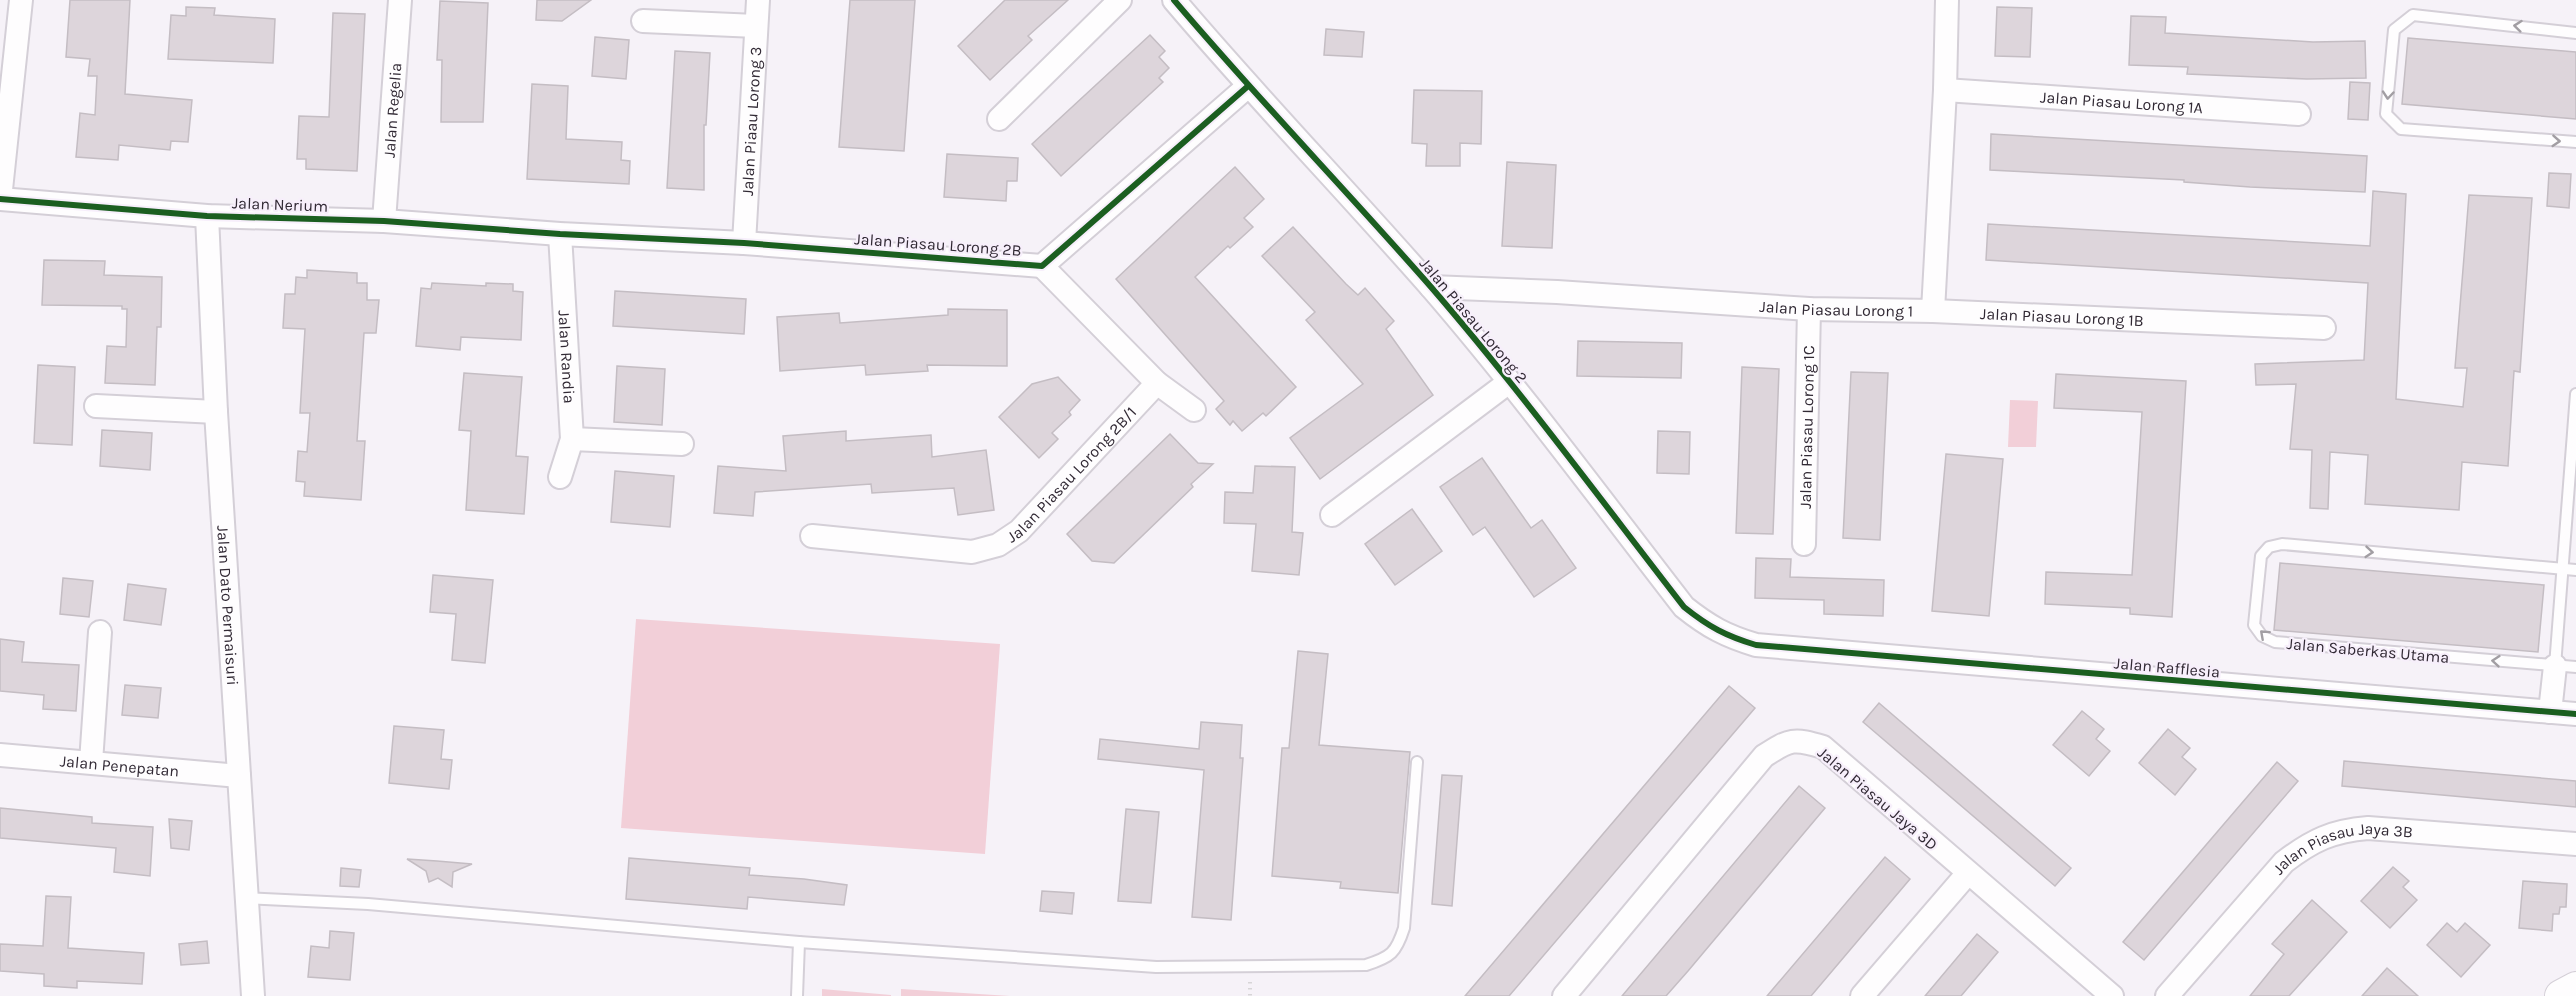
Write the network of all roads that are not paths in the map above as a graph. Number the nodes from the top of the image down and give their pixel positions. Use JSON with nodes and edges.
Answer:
{"nodes":[{"id":1,"x":21,"y":0,"type":"edge"},
{"id":2,"x":400,"y":0,"type":"edge"},
{"id":3,"x":758,"y":0,"type":"edge"},
{"id":4,"x":1120,"y":0,"type":"edge"},
{"id":5,"x":1174,"y":0,"type":"edge"},
{"id":6,"x":1947,"y":0,"type":"edge"},
{"id":7,"x":643,"y":21,"type":"dead end"},
{"id":8,"x":756,"y":26,"type":"junction"},
{"id":9,"x":2576,"y":33,"type":"edge"},
{"id":10,"x":1247,"y":87,"type":"junction"},
{"id":11,"x":1945,"y":90,"type":"junction"},
{"id":12,"x":2299,"y":114,"type":"dead end"},
{"id":13,"x":999,"y":119,"type":"dead end"},
{"id":14,"x":2576,"y":142,"type":"edge"},
{"id":15,"x":0,"y":199,"type":"edge"},
{"id":16,"x":207,"y":216,"type":"junction"},
{"id":17,"x":384,"y":221,"type":"junction"},
{"id":18,"x":560,"y":234,"type":"junction"},
{"id":19,"x":744,"y":243,"type":"junction"},
{"id":20,"x":1042,"y":266,"type":"junction"},
{"id":21,"x":1431,"y":287,"type":"junction"},
{"id":22,"x":1809,"y":309,"type":"junction"},
{"id":23,"x":1933,"y":311,"type":"junction"},
{"id":24,"x":2324,"y":328,"type":"dead end"},
{"id":25,"x":1509,"y":382,"type":"junction"},
{"id":26,"x":1157,"y":383,"type":"junction"},
{"id":27,"x":2576,"y":394,"type":"edge"},
{"id":28,"x":96,"y":405,"type":"dead end"},
{"id":29,"x":1194,"y":410,"type":"dead end"},
{"id":30,"x":216,"y":412,"type":"junction"},
{"id":31,"x":572,"y":439,"type":"junction"},
{"id":32,"x":682,"y":444,"type":"dead end"},
{"id":33,"x":2573,"y":461,"type":"edge"},
{"id":34,"x":560,"y":477,"type":"dead end"},
{"id":35,"x":1332,"y":515,"type":"dead end"},
{"id":36,"x":812,"y":536,"type":"dead end"},
{"id":37,"x":1804,"y":544,"type":"dead end"},
{"id":38,"x":2561,"y":569,"type":"junction"},
{"id":39,"x":2576,"y":570,"type":"edge"},
{"id":40,"x":100,"y":632,"type":"dead end"},
{"id":41,"x":1756,"y":645,"type":"joint"},
{"id":42,"x":2565,"y":667,"type":"edge"},
{"id":43,"x":2550,"y":712,"type":"junction"},
{"id":44,"x":2576,"y":714,"type":"edge"},
{"id":45,"x":0,"y":754,"type":"edge"},
{"id":46,"x":91,"y":762,"type":"junction"},
{"id":47,"x":1417,"y":762,"type":"dead end"},
{"id":48,"x":239,"y":776,"type":"junction"},
{"id":49,"x":2576,"y":844,"type":"edge"},
{"id":50,"x":1968,"y":873,"type":"junction"},
{"id":51,"x":246,"y":898,"type":"junction"},
{"id":52,"x":800,"y":942,"type":"junction"},
{"id":53,"x":2576,"y":988,"type":"edge"},
{"id":54,"x":253,"y":996,"type":"edge"},
{"id":55,"x":797,"y":996,"type":"edge"},
{"id":56,"x":1564,"y":996,"type":"edge"},
{"id":57,"x":1862,"y":996,"type":"edge"},
{"id":58,"x":2112,"y":996,"type":"edge"},
{"id":59,"x":2167,"y":996,"type":"edge"},
{"id":60,"x":2561,"y":996,"type":"edge"}],
"edges":[{"from":1,"to":15,"type":"street"},
{"from":2,"to":17,"type":"street","name":"Jalan Regelia"},
{"from":3,"to":8,"type":"street","name":"Jalan Piaau Lorong 3"},
{"from":4,"to":13,"type":"street"},
{"from":5,"to":10,"type":"street","name":"Jalan Piasau Lorong 2"},
{"from":6,"to":11,"type":"street","name":"Jalan Piasau Lorong 1"},
{"from":7,"to":8,"type":"street"},
{"from":8,"to":19,"type":"street","name":"Jalan Piaau Lorong 3"},
{"from":9,"to":14,"type":"lane","one_way":true},
{"from":10,"to":20,"type":"street","name":"Jalan Piasau Lorong 2B"},
{"from":10,"to":21,"type":"street","name":"Jalan Piasau Lorong 2"},
{"from":11,"to":12,"type":"street","name":"Jalan Piasau Lorong 1A"},
{"from":11,"to":23,"type":"street","name":"Jalan Piasau Lorong 1"},
{"from":15,"to":16,"type":"street","name":"Jalan Nerium"},
{"from":16,"to":17,"type":"street","name":"Jalan Nerium"},
{"from":16,"to":30,"type":"street","name":"Jalan Dato Permaisuri"},
{"from":17,"to":18,"type":"street","name":"Jalan Nerium"},
{"from":18,"to":19,"type":"street","name":"Jalan Piasau Lorong 2B"},
{"from":18,"to":31,"type":"street","name":"Jalan Randia"},
{"from":19,"to":20,"type":"street","name":"Jalan Piasau Lorong 2B"},
{"from":20,"to":26,"type":"street"},
{"from":21,"to":22,"type":"street","name":"Jalan Piasau Lorong 1"},
{"from":21,"to":25,"type":"street","name":"Jalan Piasau Lorong 2"},
{"from":22,"to":23,"type":"street","name":"Jalan Piasau Lorong 1"},
{"from":22,"to":37,"type":"street","name":"Jalan Piasau Lorong 1C"},
{"from":23,"to":24,"type":"street","name":"Jalan Piasau Lorong 1B"},
{"from":25,"to":35,"type":"street"},
{"from":25,"to":41,"type":"street","name":"Jalan Piasau Lorong 2"},
{"from":26,"to":29,"type":"street"},
{"from":26,"to":36,"type":"street","name":"Jalan Piasau Lorong 2B/1"},
{"from":27,"to":33,"type":"lane"},
{"from":28,"to":30,"type":"street"},
{"from":30,"to":48,"type":"street","name":"Jalan Dato Permaisuri"},
{"from":31,"to":32,"type":"street"},
{"from":31,"to":34,"type":"street","name":"Jalan Randia"},
{"from":33,"to":38,"type":"lane"},
{"from":38,"to":39,"type":"lane"},
{"from":38,"to":42,"type":"lane"},
{"from":42,"to":38,"type":"lane","name":"Jalan Saberkas Utama","one_way":true},
{"from":40,"to":46,"type":"street"},
{"from":41,"to":43,"type":"street","name":"Jalan Rafflesia"},
{"from":42,"to":43,"type":"street"},
{"from":43,"to":44,"type":"street","name":"Jalan Rafflesia"},
{"from":45,"to":46,"type":"street","name":"Jalan Penepatan"},
{"from":46,"to":48,"type":"street","name":"Jalan Penepatan"},
{"from":47,"to":52,"type":"lane"},
{"from":48,"to":51,"type":"street","name":"Jalan Dato Permaisuri"},
{"from":49,"to":59,"type":"street","name":"Jalan Piasau Jaya 3B"},
{"from":50,"to":56,"type":"street","name":"Jalan Piasau Jaya 3D"},
{"from":50,"to":57,"type":"street"},
{"from":50,"to":58,"type":"street","name":"Jalan Piasau Jaya 3D"},
{"from":51,"to":52,"type":"lane"},
{"from":51,"to":54,"type":"street","name":"Jalan Dato Permaisuri"},
{"from":52,"to":55,"type":"lane"},
{"from":53,"to":60,"type":"street"}]}
